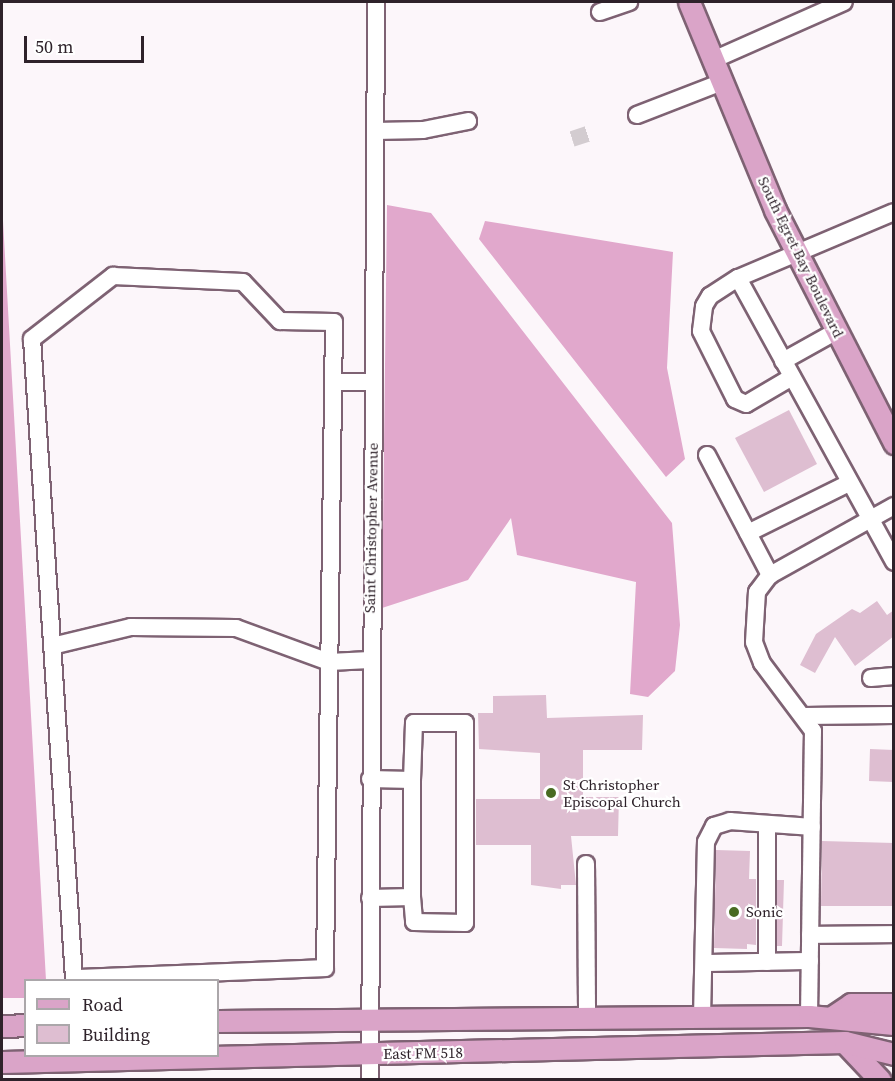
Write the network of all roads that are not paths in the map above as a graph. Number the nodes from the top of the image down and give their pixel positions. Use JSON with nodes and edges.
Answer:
{"nodes":[{"id":1,"x":376,"y":2,"type":"edge"},
{"id":2,"x":629,"y":2,"type":"edge"},
{"id":3,"x":690,"y":2,"type":"edge"},
{"id":4,"x":844,"y":2,"type":"edge"},
{"id":5,"x":600,"y":12,"type":"dead end"},
{"id":6,"x":713,"y":60,"type":"junction"},
{"id":7,"x":722,"y":82,"type":"junction"},
{"id":8,"x":637,"y":115,"type":"dead end"},
{"id":9,"x":468,"y":121,"type":"dead end"},
{"id":10,"x":375,"y":131,"type":"junction"},
{"id":11,"x":894,"y":212,"type":"edge"},
{"id":12,"x":797,"y":255,"type":"junction"},
{"id":13,"x":738,"y":278,"type":"junction"},
{"id":14,"x":837,"y":332,"type":"junction"},
{"id":15,"x":783,"y":361,"type":"junction"},
{"id":16,"x":792,"y":377,"type":"junction"},
{"id":17,"x":333,"y":382,"type":"junction"},
{"id":18,"x":372,"y":382,"type":"junction"},
{"id":19,"x":894,"y":443,"type":"edge"},
{"id":20,"x":707,"y":455,"type":"dead end"},
{"id":21,"x":849,"y":483,"type":"junction"},
{"id":22,"x":894,"y":506,"type":"edge"},
{"id":23,"x":869,"y":520,"type":"junction"},
{"id":24,"x":748,"y":534,"type":"junction"},
{"id":25,"x":894,"y":562,"type":"edge"},
{"id":26,"x":770,"y":575,"type":"junction"},
{"id":27,"x":52,"y":646,"type":"junction"},
{"id":28,"x":370,"y":660,"type":"junction"},
{"id":29,"x":329,"y":662,"type":"junction"},
{"id":30,"x":894,"y":676,"type":"edge"},
{"id":31,"x":872,"y":678,"type":"dead end"},
{"id":32,"x":894,"y":715,"type":"edge"},
{"id":33,"x":804,"y":716,"type":"junction"},
{"id":34,"x":370,"y":779,"type":"junction"},
{"id":35,"x":412,"y":780,"type":"junction"},
{"id":36,"x":767,"y":824,"type":"junction"},
{"id":37,"x":812,"y":827,"type":"junction"},
{"id":38,"x":586,"y":864,"type":"dead end"},
{"id":39,"x":412,"y":897,"type":"junction"},
{"id":40,"x":370,"y":898,"type":"junction"},
{"id":41,"x":810,"y":934,"type":"junction"},
{"id":42,"x":894,"y":934,"type":"edge"},
{"id":43,"x":810,"y":961,"type":"junction"},
{"id":44,"x":767,"y":962,"type":"junction"},
{"id":45,"x":704,"y":963,"type":"junction"},
{"id":46,"x":195,"y":976,"type":"edge"},
{"id":47,"x":894,"y":1004,"type":"edge"},
{"id":48,"x":809,"y":1016,"type":"junction"},
{"id":49,"x":702,"y":1017,"type":"junction"},
{"id":50,"x":831,"y":1017,"type":"junction"},
{"id":51,"x":587,"y":1018,"type":"junction"},
{"id":52,"x":370,"y":1020,"type":"junction"},
{"id":53,"x":219,"y":1021,"type":"edge"},
{"id":54,"x":894,"y":1024,"type":"edge"},
{"id":55,"x":24,"y":1025,"type":"edge"},
{"id":56,"x":2,"y":1026,"type":"edge"},
{"id":57,"x":845,"y":1042,"type":"junction"},
{"id":58,"x":894,"y":1054,"type":"edge"},
{"id":59,"x":370,"y":1055,"type":"junction"},
{"id":60,"x":200,"y":1057,"type":"edge"},
{"id":61,"x":219,"y":1057,"type":"edge"},
{"id":62,"x":2,"y":1062,"type":"edge"},
{"id":63,"x":370,"y":1080,"type":"edge"},
{"id":64,"x":880,"y":1080,"type":"edge"}],
"edges":[{"from":1,"to":10,"type":"street","name":"Saint Christopher Avenue"},
{"from":2,"to":5,"type":"street"},
{"from":3,"to":6,"type":"main road","name":"South Egret Bay Boulevard"},
{"from":4,"to":6,"type":"street"},
{"from":6,"to":7,"type":"main road","name":"South Egret Bay Boulevard"},
{"from":7,"to":8,"type":"street"},
{"from":7,"to":12,"type":"main road","name":"South Egret Bay Boulevard"},
{"from":9,"to":10,"type":"street"},
{"from":10,"to":18,"type":"street","name":"Saint Christopher Avenue"},
{"from":11,"to":12,"type":"street"},
{"from":12,"to":13,"type":"street"},
{"from":12,"to":14,"type":"main road","name":"South Egret Bay Boulevard"},
{"from":13,"to":15,"type":"street"},
{"from":13,"to":16,"type":"street"},
{"from":14,"to":15,"type":"street"},
{"from":14,"to":19,"type":"main road","name":"South Egret Bay Boulevard"},
{"from":15,"to":16,"type":"street"},
{"from":16,"to":21,"type":"street"},
{"from":17,"to":18,"type":"street"},
{"from":17,"to":27,"type":"street"},
{"from":17,"to":29,"type":"street"},
{"from":18,"to":28,"type":"street","name":"Saint Christopher Avenue"},
{"from":20,"to":24,"type":"street"},
{"from":21,"to":23,"type":"street"},
{"from":21,"to":24,"type":"street"},
{"from":22,"to":23,"type":"street"},
{"from":23,"to":25,"type":"street"},
{"from":23,"to":26,"type":"street"},
{"from":24,"to":26,"type":"street"},
{"from":26,"to":33,"type":"street"},
{"from":27,"to":29,"type":"street"},
{"from":27,"to":46,"type":"street"},
{"from":28,"to":29,"type":"street"},
{"from":28,"to":34,"type":"street","name":"Saint Christopher Avenue"},
{"from":29,"to":46,"type":"street"},
{"from":30,"to":31,"type":"street"},
{"from":32,"to":33,"type":"street"},
{"from":33,"to":37,"type":"street"},
{"from":34,"to":35,"type":"street"},
{"from":34,"to":40,"type":"street","name":"Saint Christopher Avenue"},
{"from":35,"to":39,"type":"street"},
{"from":35,"to":39,"type":"street"},
{"from":36,"to":37,"type":"street"},
{"from":36,"to":44,"type":"street"},
{"from":36,"to":45,"type":"street"},
{"from":37,"to":41,"type":"street"},
{"from":38,"to":51,"type":"street"},
{"from":39,"to":40,"type":"street"},
{"from":40,"to":52,"type":"street","name":"Saint Christopher Avenue"},
{"from":41,"to":42,"type":"street"},
{"from":41,"to":43,"type":"street"},
{"from":43,"to":44,"type":"street"},
{"from":43,"to":48,"type":"street"},
{"from":44,"to":45,"type":"street"},
{"from":45,"to":49,"type":"street"},
{"from":47,"to":50,"type":"main road"},
{"from":48,"to":49,"type":"main road"},
{"from":48,"to":50,"type":"main road"},
{"from":49,"to":51,"type":"main road"},
{"from":50,"to":54,"type":"main road"},
{"from":51,"to":52,"type":"main road"},
{"from":52,"to":53,"type":"main road"},
{"from":52,"to":59,"type":"street","name":"Saint Christopher Avenue"},
{"from":55,"to":56,"type":"main road"},
{"from":57,"to":58,"type":"main road","name":"East FM 518"},
{"from":57,"to":59,"type":"main road","name":"East FM 518"},
{"from":57,"to":64,"type":"main road"},
{"from":59,"to":61,"type":"main road","name":"East FM 518"},
{"from":59,"to":63,"type":"street","name":"Saint Christopher Avenue"},
{"from":60,"to":62,"type":"main road","name":"East FM 518"}]}
